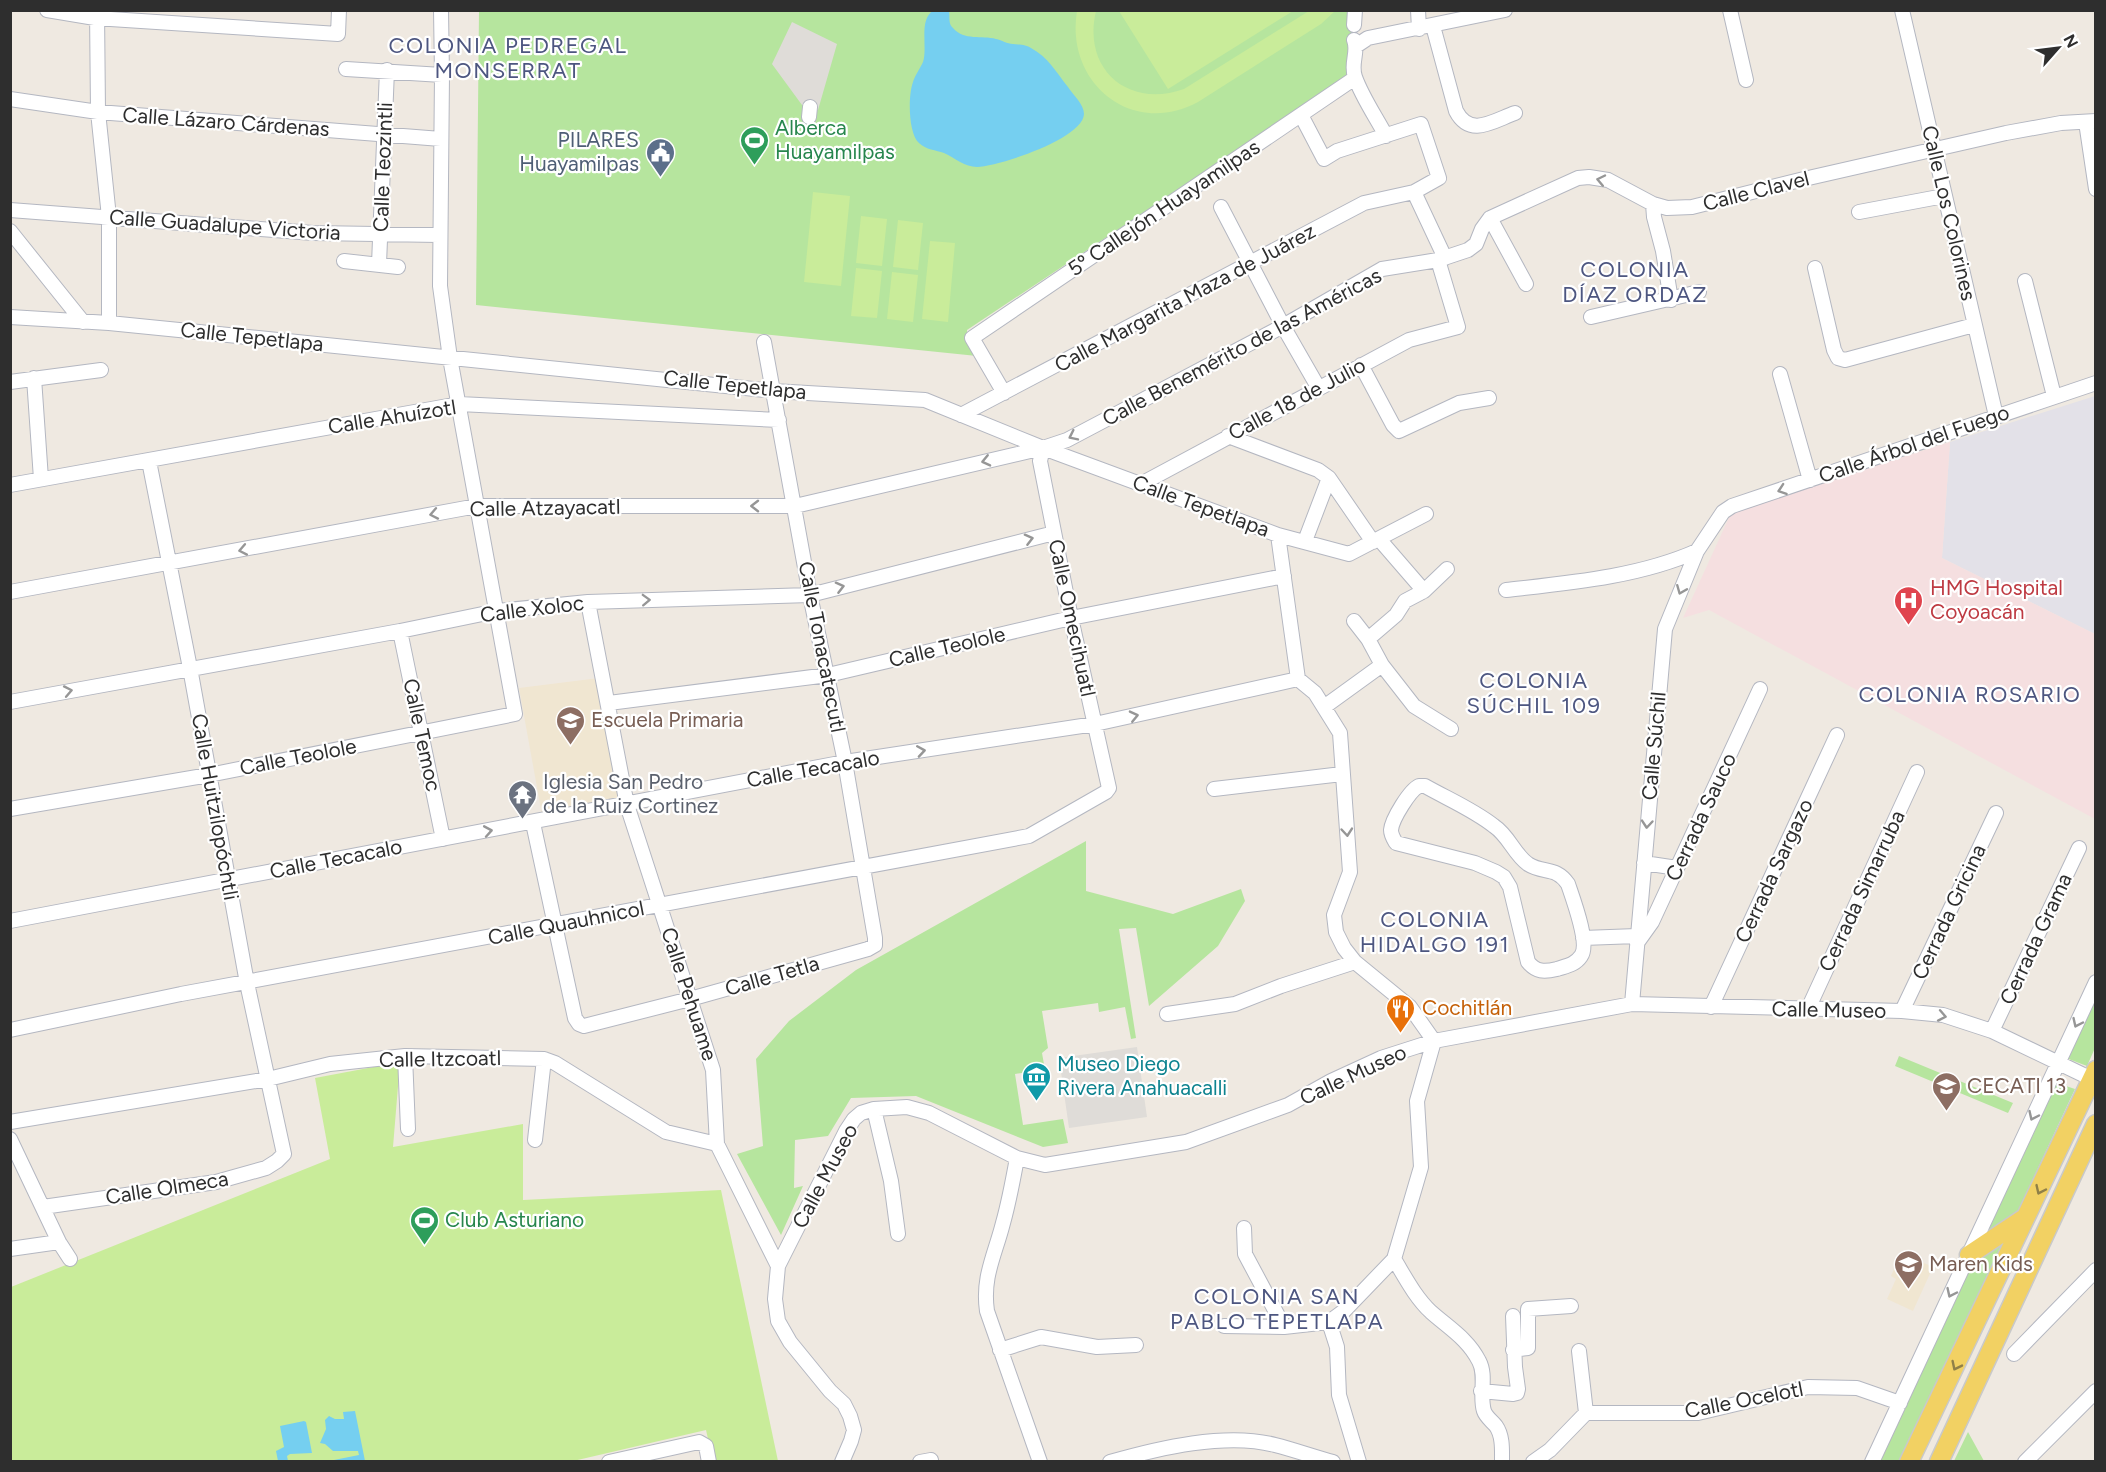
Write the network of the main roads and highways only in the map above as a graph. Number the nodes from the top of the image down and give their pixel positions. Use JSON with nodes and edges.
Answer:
{"nodes":[{"id":1,"x":2094,"y":1077,"type":"edge"},
{"id":2,"x":2096,"y":1124,"type":"edge"},
{"id":3,"x":2027,"y":1216,"type":"junction"},
{"id":4,"x":1969,"y":1255,"type":"road end"},
{"id":5,"x":1909,"y":1461,"type":"edge"},
{"id":6,"x":1938,"y":1461,"type":"edge"}],
"edges":[{"from":1,"to":3,"type":"main road","one_way":true},
{"from":2,"to":6,"type":"main road"},
{"from":3,"to":4,"type":"main road"},
{"from":3,"to":5,"type":"main road","one_way":true}]}
